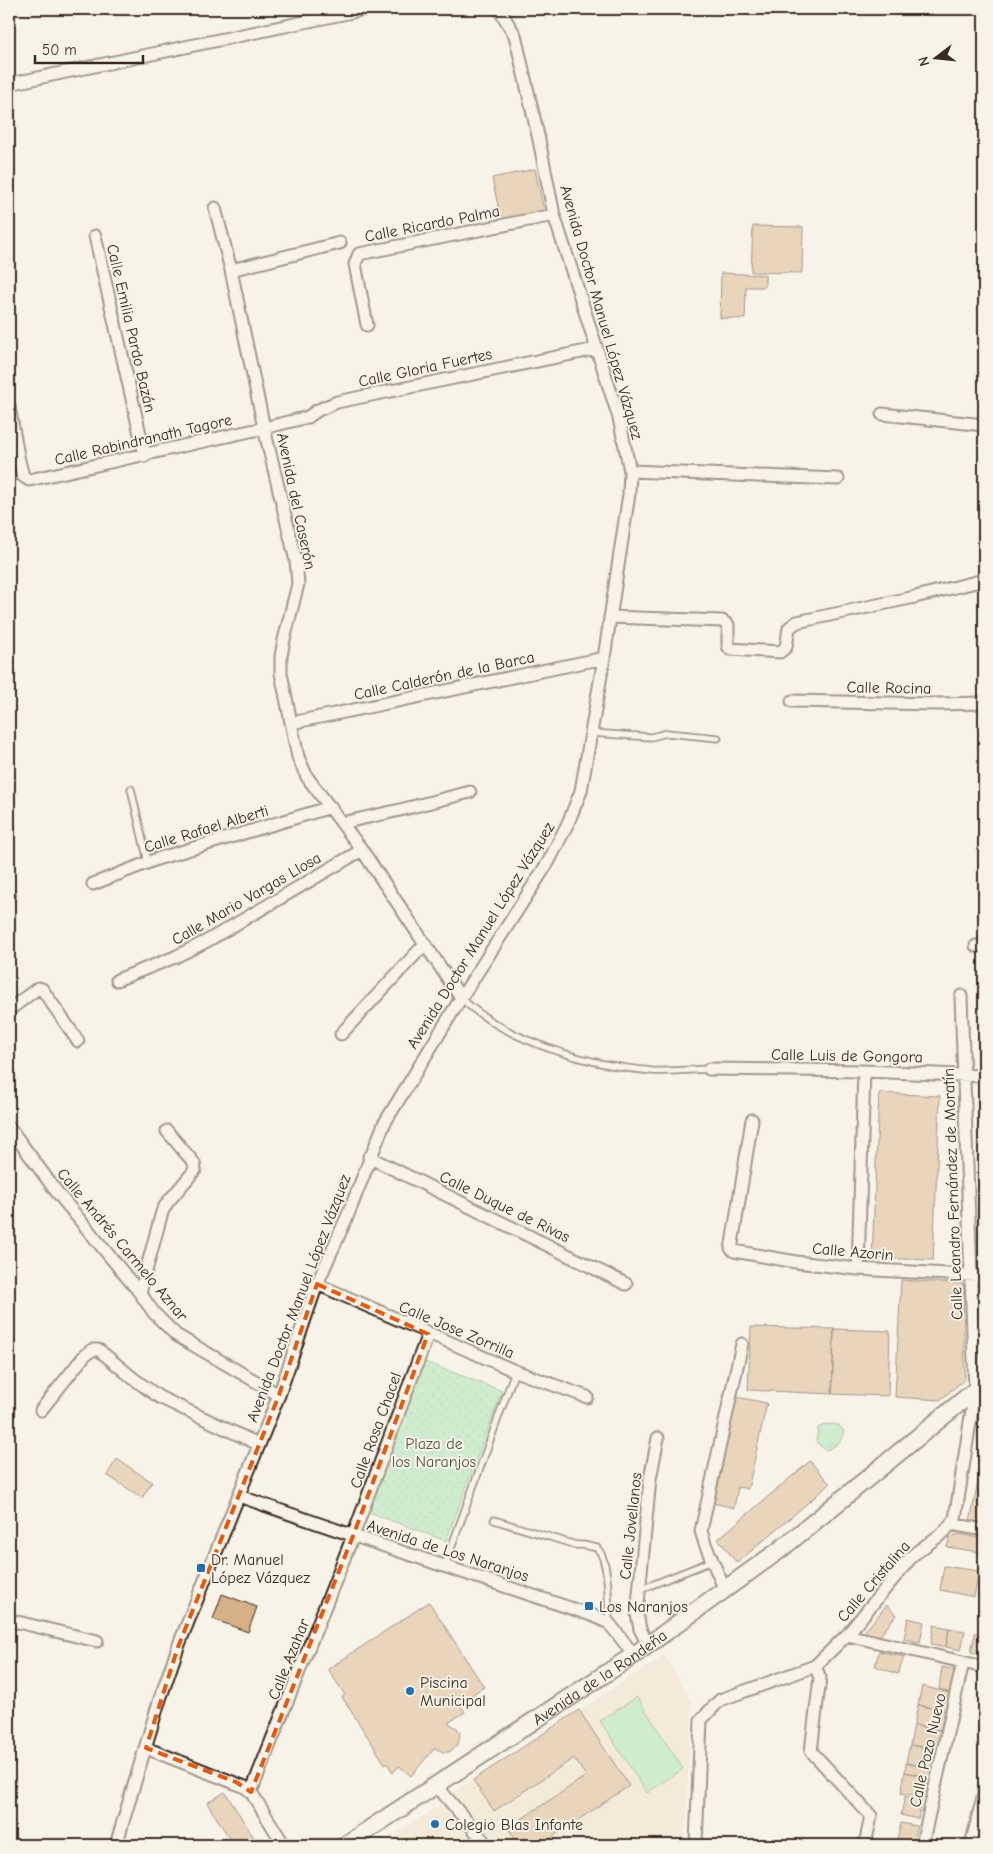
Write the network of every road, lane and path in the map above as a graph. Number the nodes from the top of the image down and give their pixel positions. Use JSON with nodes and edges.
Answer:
{"nodes":[{"id":1,"x":366,"y":9,"type":"edge"},
{"id":2,"x":499,"y":9,"type":"edge"},
{"id":3,"x":9,"y":84,"type":"edge"},
{"id":4,"x":215,"y":208,"type":"dead end"},
{"id":5,"x":554,"y":215,"type":"junction"},
{"id":6,"x":95,"y":236,"type":"dead end"},
{"id":7,"x":340,"y":243,"type":"dead end"},
{"id":8,"x":231,"y":270,"type":"junction"},
{"id":9,"x":367,"y":325,"type":"dead end"},
{"id":10,"x":596,"y":349,"type":"junction"},
{"id":11,"x":9,"y":406,"type":"edge"},
{"id":12,"x":882,"y":414,"type":"dead end"},
{"id":13,"x":984,"y":425,"type":"edge"},
{"id":14,"x":264,"y":428,"type":"junction"},
{"id":15,"x":145,"y":456,"type":"junction"},
{"id":16,"x":630,"y":471,"type":"junction"},
{"id":17,"x":838,"y":479,"type":"dead end"},
{"id":18,"x":984,"y":580,"type":"edge"},
{"id":19,"x":610,"y":617,"type":"junction"},
{"id":20,"x":604,"y":658,"type":"junction"},
{"id":21,"x":792,"y":701,"type":"dead end"},
{"id":22,"x":984,"y":703,"type":"edge"},
{"id":23,"x":290,"y":723,"type":"junction"},
{"id":24,"x":591,"y":733,"type":"junction"},
{"id":25,"x":718,"y":738,"type":"dead end"},
{"id":26,"x":131,"y":789,"type":"dead end"},
{"id":27,"x":470,"y":792,"type":"dead end"},
{"id":28,"x":331,"y":807,"type":"junction"},
{"id":29,"x":342,"y":823,"type":"junction"},
{"id":30,"x":362,"y":850,"type":"junction"},
{"id":31,"x":148,"y":862,"type":"junction"},
{"id":32,"x":93,"y":884,"type":"dead end"},
{"id":33,"x":424,"y":945,"type":"junction"},
{"id":34,"x":117,"y":980,"type":"dead end"},
{"id":35,"x":961,"y":996,"type":"dead end"},
{"id":36,"x":461,"y":998,"type":"junction"},
{"id":37,"x":9,"y":1010,"type":"edge"},
{"id":38,"x":342,"y":1034,"type":"dead end"},
{"id":39,"x":78,"y":1041,"type":"dead end"},
{"id":40,"x":709,"y":1069,"type":"joint"},
{"id":41,"x":864,"y":1071,"type":"junction"},
{"id":42,"x":964,"y":1075,"type":"junction"},
{"id":43,"x":984,"y":1076,"type":"edge"},
{"id":44,"x":752,"y":1120,"type":"dead end"},
{"id":45,"x":9,"y":1126,"type":"edge"},
{"id":46,"x":167,"y":1131,"type":"dead end"},
{"id":47,"x":369,"y":1157,"type":"junction"},
{"id":48,"x":858,"y":1269,"type":"junction"},
{"id":49,"x":971,"y":1275,"type":"junction"},
{"id":50,"x":984,"y":1276,"type":"edge"},
{"id":51,"x":317,"y":1284,"type":"junction"},
{"id":52,"x":626,"y":1284,"type":"dead end"},
{"id":53,"x":140,"y":1293,"type":"junction"},
{"id":54,"x":428,"y":1334,"type":"junction"},
{"id":55,"x":742,"y":1344,"type":"dead end"},
{"id":56,"x":515,"y":1371,"type":"junction"},
{"id":57,"x":980,"y":1386,"type":"edge"},
{"id":58,"x":279,"y":1395,"type":"junction"},
{"id":59,"x":587,"y":1397,"type":"dead end"},
{"id":60,"x":42,"y":1410,"type":"dead end"},
{"id":61,"x":658,"y":1438,"type":"dead end"},
{"id":62,"x":258,"y":1444,"type":"junction"},
{"id":63,"x":239,"y":1496,"type":"junction"},
{"id":64,"x":494,"y":1520,"type":"dead end"},
{"id":65,"x":951,"y":1524,"type":"junction"},
{"id":66,"x":984,"y":1530,"type":"edge"},
{"id":67,"x":353,"y":1536,"type":"junction"},
{"id":68,"x":712,"y":1561,"type":"junction"},
{"id":69,"x":445,"y":1566,"type":"junction"},
{"id":70,"x":639,"y":1590,"type":"junction"},
{"id":71,"x":725,"y":1590,"type":"junction"},
{"id":72,"x":9,"y":1620,"type":"edge"},
{"id":73,"x":609,"y":1623,"type":"junction"},
{"id":74,"x":848,"y":1635,"type":"junction"},
{"id":75,"x":97,"y":1641,"type":"dead end"},
{"id":76,"x":648,"y":1644,"type":"junction"},
{"id":77,"x":634,"y":1655,"type":"junction"},
{"id":78,"x":963,"y":1662,"type":"junction"},
{"id":79,"x":815,"y":1666,"type":"junction"},
{"id":80,"x":984,"y":1667,"type":"edge"},
{"id":81,"x":146,"y":1748,"type":"junction"},
{"id":82,"x":436,"y":1785,"type":"junction"},
{"id":83,"x":251,"y":1792,"type":"junction"},
{"id":84,"x":984,"y":1794,"type":"edge"},
{"id":85,"x":116,"y":1845,"type":"edge"},
{"id":86,"x":284,"y":1845,"type":"edge"},
{"id":87,"x":346,"y":1845,"type":"edge"},
{"id":88,"x":487,"y":1845,"type":"edge"},
{"id":89,"x":696,"y":1845,"type":"edge"},
{"id":90,"x":865,"y":1845,"type":"edge"},
{"id":91,"x":922,"y":1845,"type":"edge"},
{"id":92,"x":971,"y":1845,"type":"edge"}],
"edges":[{"from":1,"to":3,"type":"street"},
{"from":2,"to":5,"type":"street","name":"Avenida Doctor Manuel López Vázquez"},
{"from":4,"to":8,"type":"street","name":"Avenida del Caserón"},
{"from":5,"to":9,"type":"street","name":"Calle Ricardo Palma"},
{"from":5,"to":10,"type":"street","name":"Avenida Doctor Manuel López Vázquez"},
{"from":6,"to":15,"type":"street","name":"Calle Emilia Pardo Bazán"},
{"from":7,"to":8,"type":"street"},
{"from":8,"to":14,"type":"street","name":"Avenida del Caserón"},
{"from":10,"to":14,"type":"street","name":"Calle Gloria Fuertes"},
{"from":10,"to":16,"type":"street","name":"Avenida Doctor Manuel López Vázquez"},
{"from":11,"to":15,"type":"street","name":"Calle Rabindranath Tagore"},
{"from":12,"to":13,"type":"street"},
{"from":14,"to":15,"type":"street","name":"Calle Rabindranath Tagore"},
{"from":14,"to":23,"type":"street","name":"Avenida del Caserón"},
{"from":16,"to":17,"type":"street"},
{"from":16,"to":19,"type":"street","name":"Avenida Doctor Manuel López Vázquez"},
{"from":18,"to":19,"type":"street"},
{"from":19,"to":20,"type":"street","name":"Avenida Doctor Manuel López Vázquez"},
{"from":20,"to":23,"type":"street","name":"Calle Calderón de la Barca"},
{"from":20,"to":24,"type":"street","name":"Avenida Doctor Manuel López Vázquez"},
{"from":21,"to":22,"type":"street","name":"Calle Rocina"},
{"from":23,"to":28,"type":"street","name":"Avenida del Caserón"},
{"from":24,"to":25,"type":"lane"},
{"from":24,"to":36,"type":"street","name":"Avenida Doctor Manuel López Vázquez"},
{"from":26,"to":31,"type":"lane"},
{"from":27,"to":29,"type":"street"},
{"from":28,"to":29,"type":"street","name":"Avenida del Caserón"},
{"from":28,"to":31,"type":"street","name":"Calle Rafael Alberti"},
{"from":29,"to":30,"type":"street","name":"Avenida del Caserón"},
{"from":30,"to":33,"type":"street","name":"Avenida del Caserón"},
{"from":30,"to":34,"type":"street","name":"Calle Mario Vargas Llosa"},
{"from":31,"to":32,"type":"street","name":"Calle Rafael Alberti"},
{"from":33,"to":36,"type":"street","name":"Avenida del Caserón"},
{"from":33,"to":38,"type":"street"},
{"from":35,"to":42,"type":"street","name":"Calle Leandro Fernández de Moratín"},
{"from":36,"to":40,"type":"lane"},
{"from":36,"to":47,"type":"street","name":"Avenida Doctor Manuel López Vázquez"},
{"from":37,"to":39,"type":"street"},
{"from":40,"to":41,"type":"street","name":"Calle Luis de Gongora"},
{"from":41,"to":42,"type":"street","name":"Calle Luis de Gongora"},
{"from":41,"to":48,"type":"street"},
{"from":42,"to":43,"type":"street","name":"Calle Luis de Gongora"},
{"from":42,"to":49,"type":"street","name":"Calle Leandro Fernández de Moratín"},
{"from":44,"to":48,"type":"street","name":"Calle Azorin"},
{"from":45,"to":53,"type":"street","name":"Calle Andrés Carmelo Aznar"},
{"from":46,"to":53,"type":"street"},
{"from":47,"to":51,"type":"street","name":"Avenida Doctor Manuel López Vázquez"},
{"from":47,"to":52,"type":"street","name":"Calle Duque de Rivas"},
{"from":48,"to":49,"type":"street","name":"Calle Azorin"},
{"from":49,"to":50,"type":"street","name":"Calle Azorin"},
{"from":49,"to":57,"type":"street","name":"Calle Leandro Fernández de Moratín"},
{"from":51,"to":54,"type":"street","name":"Calle Jose Zorrilla"},
{"from":51,"to":58,"type":"street","name":"Avenida Doctor Manuel López Vázquez"},
{"from":53,"to":58,"type":"street","name":"Calle Andrés Carmelo Aznar"},
{"from":54,"to":56,"type":"street","name":"Calle Jose Zorrilla"},
{"from":54,"to":67,"type":"street","name":"Calle Rosa Chacel"},
{"from":55,"to":68,"type":"street"},
{"from":56,"to":59,"type":"street","name":"Calle Jose Zorrilla"},
{"from":56,"to":69,"type":"lane"},
{"from":57,"to":65,"type":"street"},
{"from":57,"to":71,"type":"street","name":"Avenida de la Rondeña"},
{"from":58,"to":62,"type":"street","name":"Avenida Doctor Manuel López Vázquez"},
{"from":60,"to":62,"type":"street"},
{"from":61,"to":70,"type":"street","name":"Calle Jovellanos"},
{"from":62,"to":63,"type":"street","name":"Avenida Doctor Manuel López Vázquez"},
{"from":63,"to":67,"type":"street","name":"Avenida de Los Naranjos"},
{"from":63,"to":81,"type":"street","name":"Avenida Doctor Manuel López Vázquez"},
{"from":64,"to":73,"type":"lane"},
{"from":65,"to":66,"type":"street"},
{"from":65,"to":74,"type":"street","name":"Calle Cristalina"},
{"from":67,"to":69,"type":"street","name":"Avenida de Los Naranjos"},
{"from":67,"to":83,"type":"street","name":"Calle Azahar"},
{"from":68,"to":70,"type":"lane"},
{"from":68,"to":71,"type":"street"},
{"from":69,"to":73,"type":"street","name":"Avenida de Los Naranjos"},
{"from":70,"to":76,"type":"street","name":"Calle Jovellanos"},
{"from":71,"to":76,"type":"street","name":"Avenida de la Rondeña"},
{"from":72,"to":75,"type":"street"},
{"from":73,"to":77,"type":"street","name":"Avenida de Los Naranjos"},
{"from":74,"to":78,"type":"street"},
{"from":74,"to":79,"type":"street","name":"Calle Cristalina"},
{"from":76,"to":77,"type":"street","name":"Avenida de la Rondeña"},
{"from":77,"to":82,"type":"street","name":"Avenida de la Rondeña"},
{"from":78,"to":80,"type":"street"},
{"from":78,"to":91,"type":"street","name":"Calle Pozo Nuevo"},
{"from":79,"to":89,"type":"street","name":"Calle Cristalina"},
{"from":79,"to":90,"type":"street"},
{"from":81,"to":83,"type":"street"},
{"from":81,"to":85,"type":"street","name":"Avenida Doctor Manuel López Vázquez"},
{"from":82,"to":87,"type":"street","name":"Avenida de la Rondeña"},
{"from":82,"to":88,"type":"street"},
{"from":83,"to":86,"type":"street"},
{"from":84,"to":92,"type":"street"}]}
